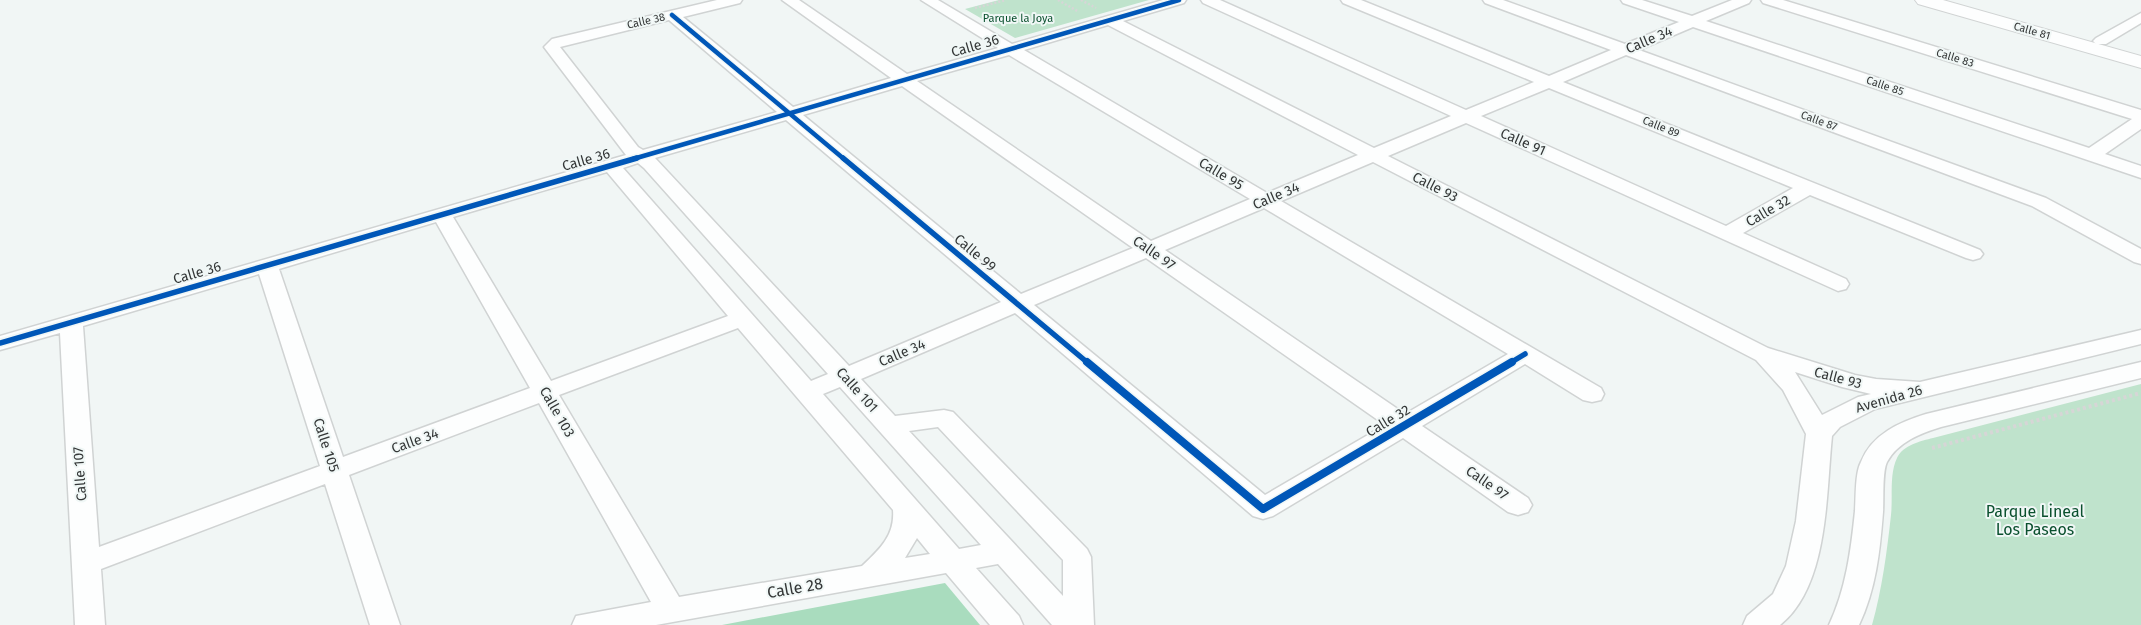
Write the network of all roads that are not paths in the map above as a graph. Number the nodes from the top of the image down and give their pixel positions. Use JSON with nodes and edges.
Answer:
{"nodes":[{"id":1,"x":735,"y":0,"type":"edge"},
{"id":2,"x":789,"y":0,"type":"edge"},
{"id":3,"x":928,"y":0,"type":"edge"},
{"id":4,"x":1179,"y":0,"type":"edge"},
{"id":5,"x":1208,"y":0,"type":"edge"},
{"id":6,"x":1348,"y":0,"type":"edge"},
{"id":7,"x":1490,"y":0,"type":"edge"},
{"id":8,"x":1628,"y":0,"type":"edge"},
{"id":9,"x":1744,"y":0,"type":"edge"},
{"id":10,"x":1768,"y":0,"type":"edge"},
{"id":11,"x":1924,"y":0,"type":"edge"},
{"id":12,"x":1956,"y":0,"type":"edge"},
{"id":13,"x":1106,"y":13,"type":"junction"},
{"id":14,"x":672,"y":15,"type":"junction"},
{"id":15,"x":2141,"y":17,"type":"edge"},
{"id":16,"x":1693,"y":22,"type":"junction"},
{"id":17,"x":2101,"y":40,"type":"junction"},
{"id":18,"x":557,"y":42,"type":"joint"},
{"id":19,"x":1010,"y":49,"type":"junction"},
{"id":20,"x":1626,"y":50,"type":"junction"},
{"id":21,"x":2141,"y":52,"type":"edge"},
{"id":22,"x":2141,"y":62,"type":"edge"},
{"id":23,"x":904,"y":80,"type":"junction"},
{"id":24,"x":1549,"y":82,"type":"junction"},
{"id":25,"x":789,"y":113,"type":"junction"},
{"id":26,"x":1466,"y":116,"type":"junction"},
{"id":27,"x":2141,"y":116,"type":"edge"},
{"id":28,"x":2141,"y":121,"type":"edge"},
{"id":29,"x":1374,"y":155,"type":"junction"},
{"id":30,"x":2091,"y":155,"type":"junction"},
{"id":31,"x":640,"y":157,"type":"junction"},
{"id":32,"x":610,"y":165,"type":"junction"},
{"id":33,"x":2141,"y":172,"type":"edge"},
{"id":34,"x":1809,"y":187,"type":"junction"},
{"id":35,"x":1266,"y":200,"type":"junction"},
{"id":36,"x":442,"y":214,"type":"junction"},
{"id":37,"x":1727,"y":234,"type":"junction"},
{"id":38,"x":1149,"y":249,"type":"junction"},
{"id":39,"x":1973,"y":254,"type":"dead end"},
{"id":40,"x":2141,"y":258,"type":"edge"},
{"id":41,"x":267,"y":265,"type":"junction"},
{"id":42,"x":1838,"y":284,"type":"dead end"},
{"id":43,"x":1018,"y":304,"type":"junction"},
{"id":44,"x":743,"y":318,"type":"junction"},
{"id":45,"x":71,"y":323,"type":"junction"},
{"id":46,"x":2141,"y":337,"type":"edge"},
{"id":47,"x":0,"y":343,"type":"edge"},
{"id":48,"x":1760,"y":353,"type":"junction"},
{"id":49,"x":1525,"y":354,"type":"junction"},
{"id":50,"x":2141,"y":370,"type":"edge"},
{"id":51,"x":845,"y":377,"type":"junction"},
{"id":52,"x":1919,"y":390,"type":"junction"},
{"id":53,"x":545,"y":392,"type":"junction"},
{"id":54,"x":807,"y":392,"type":"junction"},
{"id":55,"x":1592,"y":394,"type":"dead end"},
{"id":56,"x":889,"y":425,"type":"junction"},
{"id":57,"x":1404,"y":426,"type":"junction"},
{"id":58,"x":1819,"y":434,"type":"junction"},
{"id":59,"x":334,"y":470,"type":"junction"},
{"id":60,"x":1518,"y":505,"type":"dead end"},
{"id":61,"x":906,"y":507,"type":"junction"},
{"id":62,"x":1263,"y":510,"type":"joint"},
{"id":63,"x":1004,"y":552,"type":"junction"},
{"id":64,"x":953,"y":560,"type":"junction"},
{"id":65,"x":86,"y":563,"type":"junction"},
{"id":66,"x":871,"y":575,"type":"junction"},
{"id":67,"x":672,"y":610,"type":"junction"},
{"id":68,"x":90,"y":625,"type":"edge"},
{"id":69,"x":385,"y":625,"type":"edge"},
{"id":70,"x":587,"y":625,"type":"edge"},
{"id":71,"x":1008,"y":625,"type":"edge"},
{"id":72,"x":1071,"y":625,"type":"edge"},
{"id":73,"x":1079,"y":625,"type":"edge"},
{"id":74,"x":1758,"y":625,"type":"edge"},
{"id":75,"x":1844,"y":625,"type":"edge"}],
"edges":[{"from":1,"to":14,"type":"street","name":"Calle 38"},
{"from":2,"to":23,"type":"street","name":"Calle 97"},
{"from":3,"to":19,"type":"street","name":"Calle 95"},
{"from":4,"to":13,"type":"street","name":"Calle 36"},
{"from":5,"to":26,"type":"street","name":"Calle 91"},
{"from":6,"to":24,"type":"street","name":"Calle 89"},
{"from":7,"to":20,"type":"street","name":"Calle 87"},
{"from":8,"to":16,"type":"street","name":"Calle 85"},
{"from":9,"to":16,"type":"street","name":"Calle 34"},
{"from":10,"to":27,"type":"street","name":"Calle 83"},
{"from":11,"to":22,"type":"main road","name":"Calle 81"},
{"from":12,"to":17,"type":"main road","name":"Calle 81"},
{"from":13,"to":19,"type":"street","name":"Calle 36"},
{"from":13,"to":29,"type":"street","name":"Calle 93"},
{"from":14,"to":18,"type":"street","name":"Calle 38"},
{"from":14,"to":25,"type":"street","name":"Calle 99"},
{"from":15,"to":17,"type":"street"},
{"from":16,"to":20,"type":"street","name":"Calle 34"},
{"from":16,"to":30,"type":"street","name":"Calle 85"},
{"from":17,"to":21,"type":"main road","name":"Calle 81"},
{"from":18,"to":31,"type":"street","name":"Calle 101"},
{"from":19,"to":23,"type":"street","name":"Calle 36"},
{"from":19,"to":35,"type":"street","name":"Calle 95"},
{"from":20,"to":24,"type":"street","name":"Calle 34"},
{"from":20,"to":40,"type":"street","name":"Calle 87"},
{"from":23,"to":25,"type":"street","name":"Calle 36"},
{"from":23,"to":38,"type":"street","name":"Calle 97"},
{"from":24,"to":26,"type":"street","name":"Calle 34"},
{"from":24,"to":34,"type":"street","name":"Calle 89"},
{"from":25,"to":31,"type":"street","name":"Calle 36"},
{"from":25,"to":43,"type":"street","name":"Calle 99"},
{"from":26,"to":29,"type":"street","name":"Calle 34"},
{"from":26,"to":37,"type":"street","name":"Calle 91"},
{"from":28,"to":30,"type":"street"},
{"from":29,"to":35,"type":"street","name":"Calle 34"},
{"from":29,"to":48,"type":"street","name":"Calle 93"},
{"from":30,"to":33,"type":"street","name":"Calle 85"},
{"from":31,"to":32,"type":"street","name":"Calle 36"},
{"from":31,"to":51,"type":"street","name":"Calle 101"},
{"from":32,"to":36,"type":"street","name":"Calle 36"},
{"from":32,"to":44,"type":"street"},
{"from":34,"to":37,"type":"street","name":"Calle 32"},
{"from":34,"to":39,"type":"street","name":"Calle 89"},
{"from":35,"to":38,"type":"street","name":"Calle 34"},
{"from":35,"to":49,"type":"street","name":"Calle 95"},
{"from":36,"to":41,"type":"street","name":"Calle 36"},
{"from":36,"to":53,"type":"street","name":"Calle 103"},
{"from":37,"to":42,"type":"street","name":"Calle 91"},
{"from":38,"to":43,"type":"street","name":"Calle 34"},
{"from":38,"to":57,"type":"street","name":"Calle 97"},
{"from":41,"to":45,"type":"street","name":"Calle 36"},
{"from":41,"to":59,"type":"street","name":"Calle 105"},
{"from":43,"to":51,"type":"street","name":"Calle 34"},
{"from":43,"to":62,"type":"street","name":"Calle 99"},
{"from":44,"to":53,"type":"street","name":"Calle 34"},
{"from":44,"to":54,"type":"street"},
{"from":45,"to":47,"type":"street","name":"Calle 36"},
{"from":45,"to":65,"type":"street","name":"Calle 107"},
{"from":46,"to":52,"type":"street","name":"Avenida 26"},
{"from":48,"to":52,"type":"street","name":"Calle 93"},
{"from":48,"to":58,"type":"street","name":"Calle 93"},
{"from":49,"to":55,"type":"street","name":"Calle 95"},
{"from":49,"to":57,"type":"street","name":"Calle 32"},
{"from":50,"to":75,"type":"street"},
{"from":51,"to":54,"type":"street","name":"Calle 34"},
{"from":51,"to":56,"type":"street","name":"Calle 101"},
{"from":52,"to":58,"type":"street","name":"Avenida 26"},
{"from":53,"to":59,"type":"street","name":"Calle 34"},
{"from":53,"to":67,"type":"street","name":"Calle 103"},
{"from":54,"to":61,"type":"street"},
{"from":56,"to":63,"type":"street","name":"Calle 101"},
{"from":56,"to":73,"type":"street"},
{"from":57,"to":60,"type":"street","name":"Calle 97"},
{"from":57,"to":62,"type":"street","name":"Calle 32"},
{"from":58,"to":74,"type":"street"},
{"from":59,"to":65,"type":"street","name":"Calle 34"},
{"from":59,"to":69,"type":"street","name":"Calle 105"},
{"from":61,"to":64,"type":"street"},
{"from":61,"to":66,"type":"street"},
{"from":63,"to":64,"type":"street","name":"Calle 28"},
{"from":63,"to":72,"type":"street","name":"Calle 101"},
{"from":64,"to":66,"type":"street","name":"Calle 28"},
{"from":64,"to":71,"type":"street"},
{"from":65,"to":68,"type":"street","name":"Calle 107"},
{"from":66,"to":67,"type":"street","name":"Calle 28"},
{"from":67,"to":70,"type":"street","name":"Calle 28"}]}
